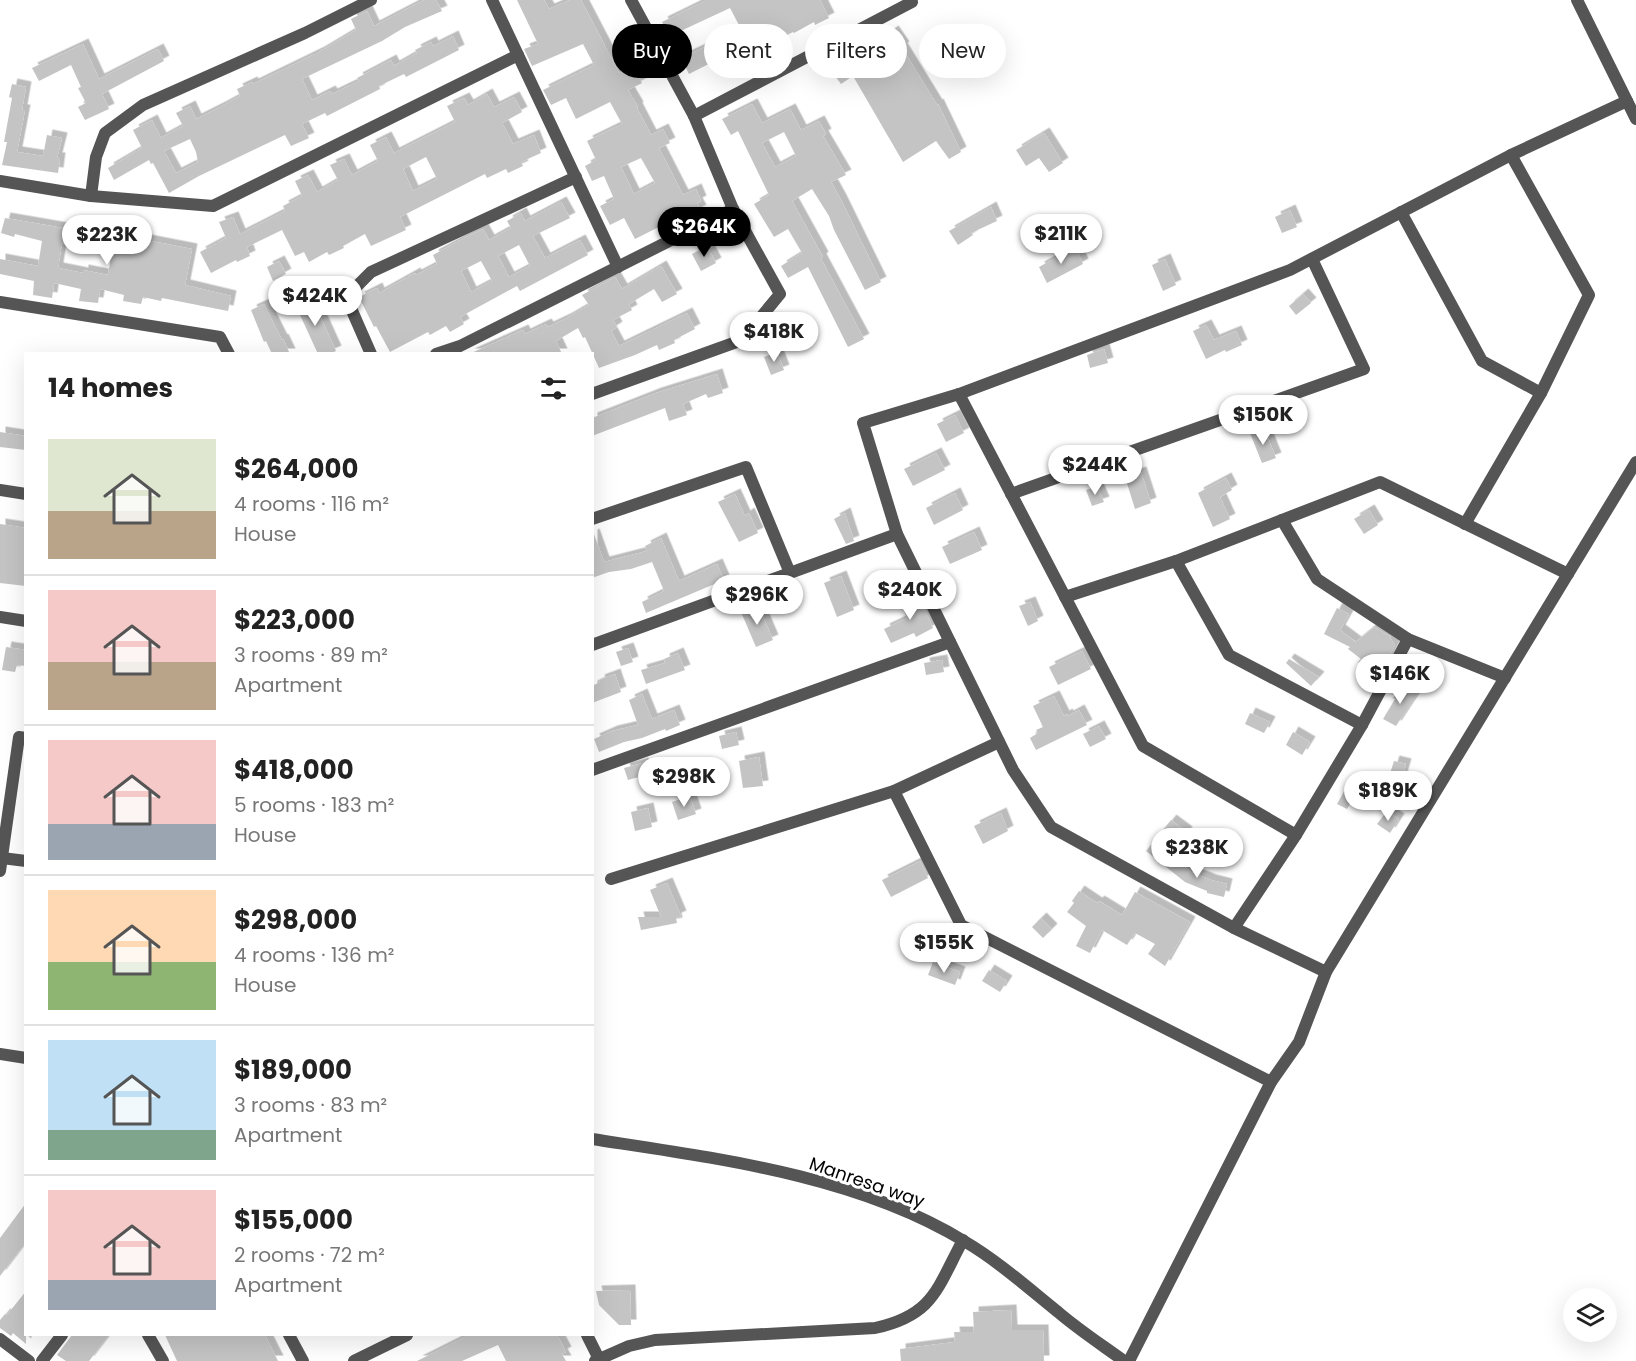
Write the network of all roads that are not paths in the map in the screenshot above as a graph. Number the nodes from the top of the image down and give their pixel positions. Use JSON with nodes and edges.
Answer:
{"nodes":[{"id":1,"x":371,"y":0,"type":"edge"},
{"id":2,"x":492,"y":0,"type":"edge"},
{"id":3,"x":1577,"y":0,"type":"edge"},
{"id":4,"x":636,"y":2,"type":"edge"},
{"id":5,"x":912,"y":2,"type":"dead end"},
{"id":6,"x":518,"y":55,"type":"junction"},
{"id":7,"x":1628,"y":101,"type":"junction"},
{"id":8,"x":694,"y":116,"type":"junction"},
{"id":9,"x":1636,"y":119,"type":"edge"},
{"id":10,"x":1511,"y":155,"type":"junction"},
{"id":11,"x":576,"y":177,"type":"junction"},
{"id":12,"x":0,"y":181,"type":"edge"},
{"id":13,"x":91,"y":196,"type":"junction"},
{"id":14,"x":733,"y":209,"type":"junction"},
{"id":15,"x":1401,"y":212,"type":"junction"},
{"id":16,"x":1312,"y":259,"type":"junction"},
{"id":17,"x":618,"y":267,"type":"junction"},
{"id":18,"x":0,"y":302,"type":"edge"},
{"id":19,"x":227,"y":352,"type":"edge"},
{"id":20,"x":370,"y":352,"type":"edge"},
{"id":21,"x":442,"y":352,"type":"edge"},
{"id":22,"x":594,"y":393,"type":"edge"},
{"id":23,"x":1541,"y":393,"type":"junction"},
{"id":24,"x":959,"y":394,"type":"junction"},
{"id":25,"x":1636,"y":462,"type":"edge"},
{"id":26,"x":0,"y":490,"type":"edge"},
{"id":27,"x":24,"y":494,"type":"edge"},
{"id":28,"x":1011,"y":494,"type":"junction"},
{"id":29,"x":594,"y":518,"type":"edge"},
{"id":30,"x":1282,"y":519,"type":"junction"},
{"id":31,"x":1465,"y":524,"type":"junction"},
{"id":32,"x":897,"y":534,"type":"junction"},
{"id":33,"x":1176,"y":561,"type":"junction"},
{"id":34,"x":790,"y":573,"type":"junction"},
{"id":35,"x":1568,"y":574,"type":"junction"},
{"id":36,"x":1065,"y":597,"type":"junction"},
{"id":37,"x":0,"y":617,"type":"edge"},
{"id":38,"x":24,"y":621,"type":"edge"},
{"id":39,"x":1408,"y":639,"type":"junction"},
{"id":40,"x":950,"y":642,"type":"junction"},
{"id":41,"x":594,"y":644,"type":"edge"},
{"id":42,"x":1505,"y":678,"type":"junction"},
{"id":43,"x":1362,"y":725,"type":"junction"},
{"id":44,"x":24,"y":738,"type":"edge"},
{"id":45,"x":999,"y":742,"type":"junction"},
{"id":46,"x":594,"y":769,"type":"edge"},
{"id":47,"x":894,"y":790,"type":"junction"},
{"id":48,"x":1296,"y":835,"type":"junction"},
{"id":49,"x":24,"y":861,"type":"edge"},
{"id":50,"x":1,"y":864,"type":"edge"},
{"id":51,"x":611,"y":879,"type":"dead end"},
{"id":52,"x":1234,"y":928,"type":"junction"},
{"id":53,"x":1326,"y":972,"type":"junction"},
{"id":54,"x":0,"y":1054,"type":"edge"},
{"id":55,"x":24,"y":1058,"type":"edge"},
{"id":56,"x":1270,"y":1082,"type":"junction"},
{"id":57,"x":594,"y":1139,"type":"edge"},
{"id":58,"x":963,"y":1240,"type":"junction"},
{"id":59,"x":61,"y":1336,"type":"edge"},
{"id":60,"x":149,"y":1336,"type":"edge"},
{"id":61,"x":290,"y":1336,"type":"edge"},
{"id":62,"x":405,"y":1336,"type":"edge"},
{"id":63,"x":587,"y":1336,"type":"edge"},
{"id":64,"x":0,"y":1339,"type":"edge"},
{"id":65,"x":598,"y":1360,"type":"edge"},
{"id":66,"x":29,"y":1361,"type":"edge"},
{"id":67,"x":42,"y":1361,"type":"edge"},
{"id":68,"x":163,"y":1361,"type":"edge"},
{"id":69,"x":303,"y":1361,"type":"edge"},
{"id":70,"x":354,"y":1361,"type":"edge"},
{"id":71,"x":1124,"y":1361,"type":"edge"},
{"id":72,"x":1129,"y":1361,"type":"edge"}],
"edges":[{"from":1,"to":13,"type":"street"},
{"from":2,"to":6,"type":"street"},
{"from":3,"to":7,"type":"street"},
{"from":4,"to":8,"type":"street"},
{"from":5,"to":8,"type":"street"},
{"from":6,"to":11,"type":"street"},
{"from":6,"to":13,"type":"street"},
{"from":7,"to":9,"type":"street"},
{"from":7,"to":10,"type":"street"},
{"from":8,"to":14,"type":"street"},
{"from":10,"to":15,"type":"street"},
{"from":10,"to":23,"type":"street"},
{"from":11,"to":17,"type":"street"},
{"from":11,"to":20,"type":"street"},
{"from":12,"to":13,"type":"street"},
{"from":14,"to":17,"type":"street"},
{"from":14,"to":22,"type":"street"},
{"from":15,"to":16,"type":"street"},
{"from":15,"to":23,"type":"street"},
{"from":16,"to":24,"type":"street"},
{"from":16,"to":28,"type":"street"},
{"from":17,"to":21,"type":"street"},
{"from":18,"to":19,"type":"street"},
{"from":23,"to":31,"type":"street"},
{"from":24,"to":28,"type":"street"},
{"from":24,"to":32,"type":"street"},
{"from":25,"to":35,"type":"street"},
{"from":26,"to":27,"type":"street"},
{"from":28,"to":36,"type":"street"},
{"from":29,"to":34,"type":"street"},
{"from":30,"to":31,"type":"street"},
{"from":30,"to":33,"type":"street"},
{"from":30,"to":39,"type":"street"},
{"from":31,"to":35,"type":"street"},
{"from":32,"to":34,"type":"street"},
{"from":32,"to":40,"type":"street"},
{"from":33,"to":36,"type":"street"},
{"from":33,"to":43,"type":"street"},
{"from":34,"to":41,"type":"street"},
{"from":35,"to":42,"type":"street"},
{"from":36,"to":48,"type":"street"},
{"from":37,"to":38,"type":"street"},
{"from":39,"to":42,"type":"street"},
{"from":39,"to":43,"type":"street"},
{"from":40,"to":45,"type":"street"},
{"from":40,"to":46,"type":"street"},
{"from":42,"to":53,"type":"street"},
{"from":43,"to":48,"type":"street"},
{"from":44,"to":50,"type":"street"},
{"from":45,"to":47,"type":"street"},
{"from":45,"to":52,"type":"street"},
{"from":47,"to":51,"type":"street"},
{"from":47,"to":56,"type":"street"},
{"from":48,"to":52,"type":"street"},
{"from":49,"to":50,"type":"street"},
{"from":52,"to":53,"type":"street"},
{"from":53,"to":56,"type":"street"},
{"from":54,"to":55,"type":"street"},
{"from":56,"to":72,"type":"street"},
{"from":57,"to":58,"type":"street","name":"Manresa way"},
{"from":58,"to":65,"type":"street"},
{"from":58,"to":71,"type":"street","name":"Manresa way"},
{"from":59,"to":67,"type":"street"},
{"from":60,"to":68,"type":"street"},
{"from":61,"to":69,"type":"street"},
{"from":62,"to":70,"type":"street"},
{"from":63,"to":65,"type":"street"},
{"from":64,"to":66,"type":"street"}]}
